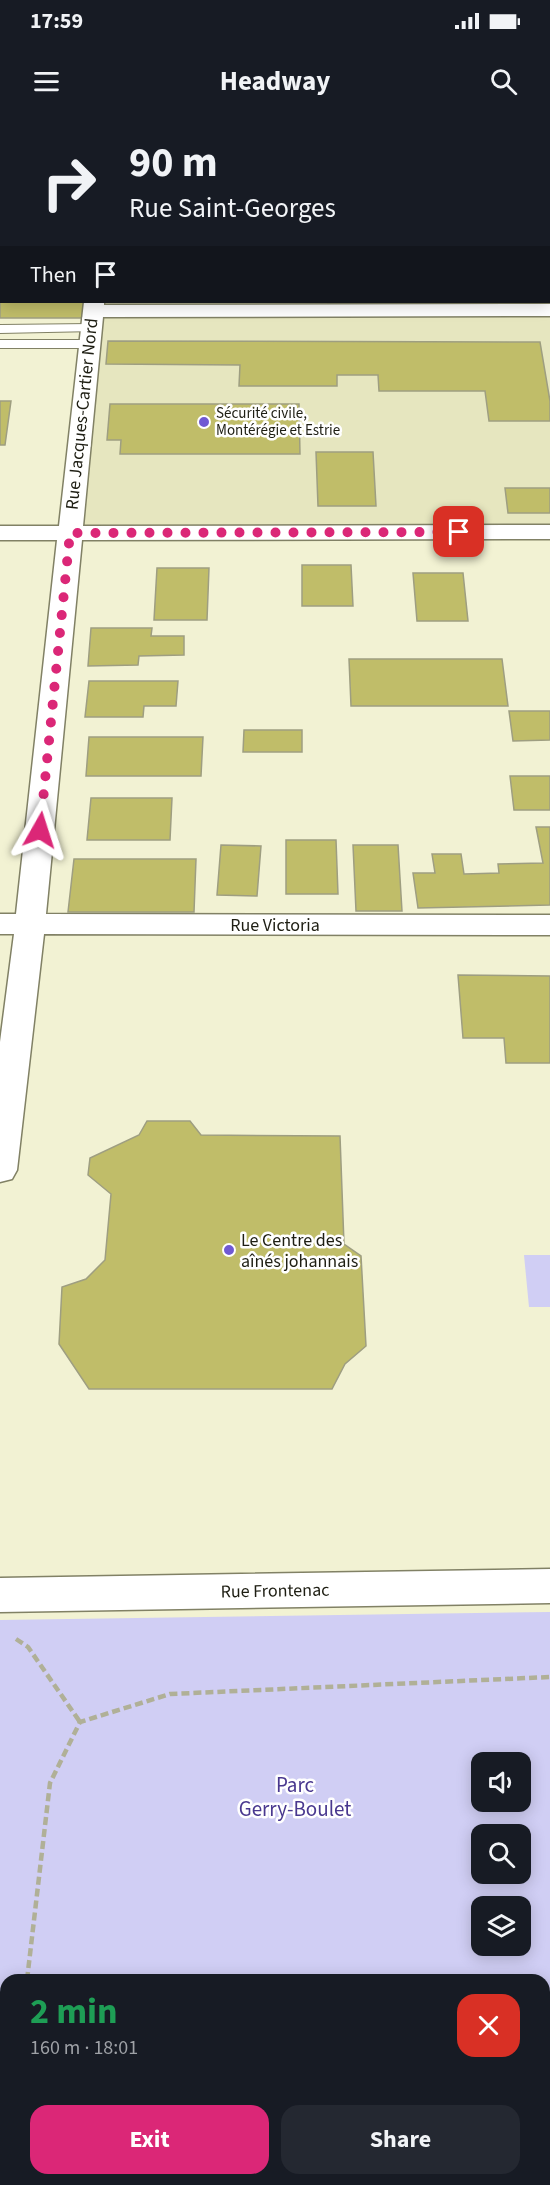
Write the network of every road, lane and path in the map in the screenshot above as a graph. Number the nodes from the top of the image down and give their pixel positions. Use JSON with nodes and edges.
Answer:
{"nodes":[{"id":1,"x":550,"y":310,"type":"edge"},
{"id":2,"x":92,"y":321,"type":"edge"},
{"id":3,"x":0,"y":329,"type":"edge"},
{"id":4,"x":0,"y":344,"type":"edge"},
{"id":5,"x":550,"y":532,"type":"edge"},
{"id":6,"x":0,"y":533,"type":"edge"},
{"id":7,"x":70,"y":533,"type":"junction"},
{"id":8,"x":15,"y":925,"type":"edge"},
{"id":9,"x":550,"y":925,"type":"edge"},
{"id":10,"x":0,"y":1170,"type":"edge"},
{"id":11,"x":550,"y":1586,"type":"edge"},
{"id":12,"x":0,"y":1596,"type":"edge"},
{"id":13,"x":9,"y":1635,"type":"dead end"},
{"id":14,"x":550,"y":1677,"type":"edge"},
{"id":15,"x":80,"y":1722,"type":"junction"},
{"id":16,"x":28,"y":1974,"type":"edge"}],
"edges":[{"from":1,"to":2,"type":"street"},
{"from":2,"to":3,"type":"lane"},
{"from":2,"to":4,"type":"lane"},
{"from":2,"to":7,"type":"street","name":"Rue Jacques-Cartier Nord"},
{"from":5,"to":7,"type":"street"},
{"from":6,"to":7,"type":"street"},
{"from":7,"to":8,"type":"street","name":"Rue Jacques-Cartier Nord"},
{"from":8,"to":9,"type":"street","name":"Rue Victoria"},
{"from":8,"to":10,"type":"street","name":"Rue Jacques-Cartier Nord"},
{"from":11,"to":12,"type":"street","name":"Rue Frontenac"},
{"from":13,"to":15,"type":"path"},
{"from":14,"to":15,"type":"path"},
{"from":15,"to":16,"type":"path"}]}
